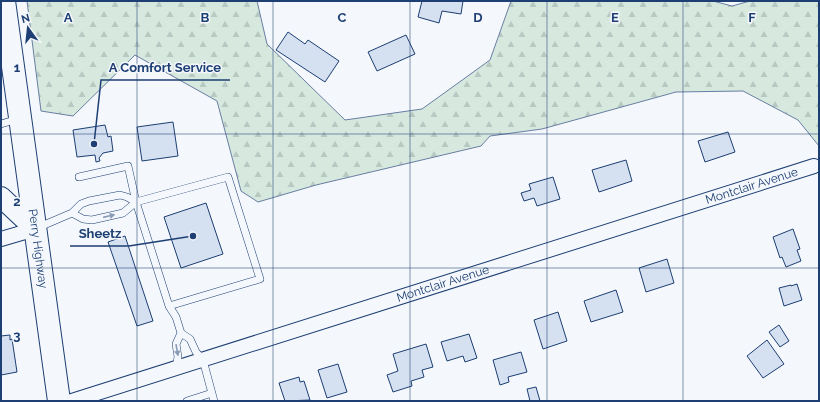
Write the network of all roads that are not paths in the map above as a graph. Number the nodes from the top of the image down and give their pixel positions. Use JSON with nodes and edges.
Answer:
{"nodes":[{"id":1,"x":4,"y":1,"type":"edge"},
{"id":2,"x":4,"y":31,"type":"edge"},
{"id":3,"x":10,"y":121,"type":"edge"},
{"id":4,"x":814,"y":166,"type":"dead end"},
{"id":5,"x":79,"y":177,"type":"dead end"},
{"id":6,"x":1,"y":197,"type":"edge"},
{"id":7,"x":136,"y":202,"type":"junction"},
{"id":8,"x":72,"y":213,"type":"junction"},
{"id":9,"x":35,"y":229,"type":"junction"},
{"id":10,"x":1,"y":239,"type":"edge"},
{"id":11,"x":169,"y":306,"type":"junction"},
{"id":12,"x":181,"y":333,"type":"junction"},
{"id":13,"x":203,"y":360,"type":"junction"},
{"id":14,"x":176,"y":368,"type":"junction"},
{"id":15,"x":212,"y":392,"type":"junction"},
{"id":16,"x":59,"y":401,"type":"edge"},
{"id":17,"x":72,"y":401,"type":"edge"},
{"id":18,"x":186,"y":401,"type":"edge"},
{"id":19,"x":214,"y":401,"type":"edge"}],
"edges":[{"from":1,"to":2,"type":"main road","name":"Perry Highway"},
{"from":2,"to":3,"type":"main road","name":"Perry Highway"},
{"from":3,"to":9,"type":"main road","name":"Perry Highway"},
{"from":4,"to":13,"type":"street","name":"Montclair Avenue"},
{"from":5,"to":7,"type":"lane"},
{"from":6,"to":9,"type":"street"},
{"from":7,"to":8,"type":"lane"},
{"from":8,"to":7,"type":"lane","one_way":true},
{"from":7,"to":11,"type":"lane"},
{"from":7,"to":11,"type":"lane"},
{"from":8,"to":9,"type":"lane"},
{"from":9,"to":10,"type":"street"},
{"from":9,"to":16,"type":"main road","name":"Perry Highway"},
{"from":11,"to":12,"type":"lane"},
{"from":12,"to":13,"type":"lane"},
{"from":12,"to":14,"type":"lane","one_way":true},
{"from":13,"to":14,"type":"street","name":"Montclair Avenue"},
{"from":13,"to":15,"type":"lane"},
{"from":14,"to":17,"type":"street","name":"Montclair Avenue"},
{"from":15,"to":18,"type":"lane"},
{"from":15,"to":19,"type":"lane"}]}
